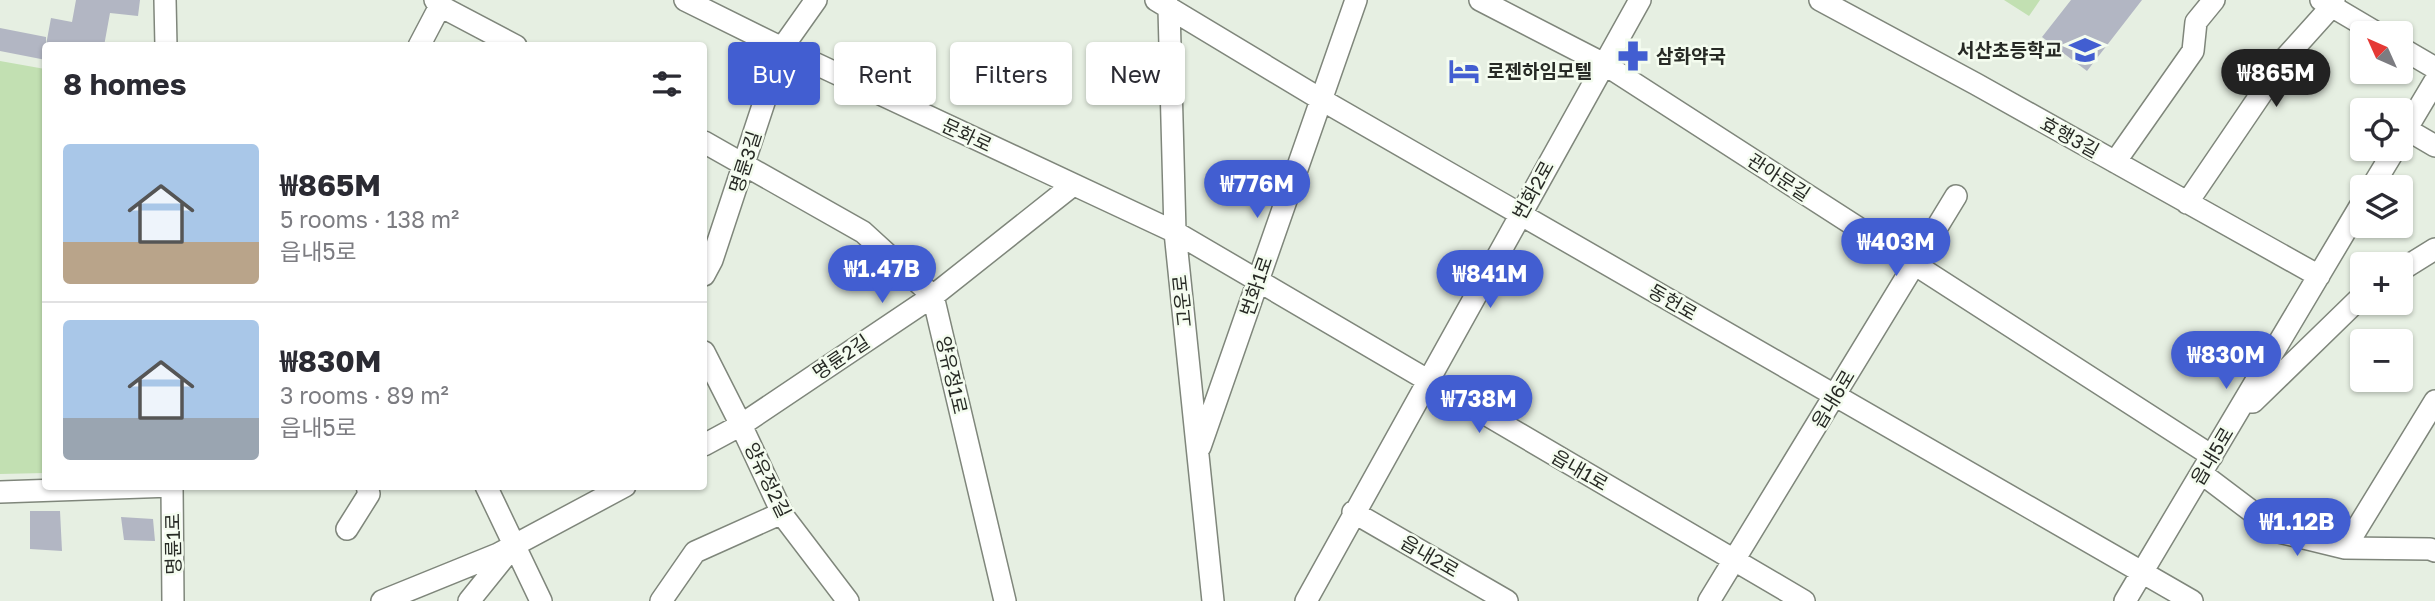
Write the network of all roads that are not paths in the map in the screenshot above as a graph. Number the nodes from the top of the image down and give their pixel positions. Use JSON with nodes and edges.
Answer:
{"nodes":[{"id":1,"x":165,"y":0,"type":"edge"},
{"id":2,"x":685,"y":0,"type":"edge"},
{"id":3,"x":816,"y":0,"type":"edge"},
{"id":4,"x":1356,"y":0,"type":"edge"},
{"id":5,"x":1480,"y":0,"type":"edge"},
{"id":6,"x":1640,"y":0,"type":"edge"},
{"id":7,"x":1820,"y":0,"type":"edge"},
{"id":8,"x":2214,"y":0,"type":"edge"},
{"id":9,"x":2329,"y":2,"type":"edge"},
{"id":10,"x":438,"y":3,"type":"edge"},
{"id":11,"x":1163,"y":3,"type":"edge"},
{"id":12,"x":2358,"y":21,"type":"edge"},
{"id":13,"x":166,"y":42,"type":"edge"},
{"id":14,"x":421,"y":42,"type":"edge"},
{"id":15,"x":509,"y":42,"type":"edge"},
{"id":16,"x":770,"y":42,"type":"edge"},
{"id":17,"x":786,"y":42,"type":"edge"},
{"id":18,"x":2413,"y":55,"type":"edge"},
{"id":19,"x":1604,"y":64,"type":"junction"},
{"id":20,"x":820,"y":66,"type":"edge"},
{"id":21,"x":2435,"y":68,"type":"edge"},
{"id":22,"x":2435,"y":81,"type":"edge"},
{"id":23,"x":1322,"y":100,"type":"junction"},
{"id":24,"x":763,"y":105,"type":"edge"},
{"id":25,"x":2413,"y":119,"type":"edge"},
{"id":26,"x":2413,"y":137,"type":"edge"},
{"id":27,"x":707,"y":144,"type":"edge"},
{"id":28,"x":2435,"y":146,"type":"edge"},
{"id":29,"x":2115,"y":162,"type":"junction"},
{"id":30,"x":744,"y":163,"type":"junction"},
{"id":31,"x":1073,"y":185,"type":"junction"},
{"id":32,"x":1956,"y":196,"type":"dead end"},
{"id":33,"x":2187,"y":202,"type":"junction"},
{"id":34,"x":1520,"y":213,"type":"junction"},
{"id":35,"x":2350,"y":223,"type":"edge"},
{"id":36,"x":1175,"y":232,"type":"junction"},
{"id":37,"x":2435,"y":250,"type":"edge"},
{"id":38,"x":2413,"y":263,"type":"edge"},
{"id":39,"x":1915,"y":265,"type":"junction"},
{"id":40,"x":707,"y":269,"type":"edge"},
{"id":41,"x":2319,"y":276,"type":"junction"},
{"id":42,"x":1258,"y":282,"type":"junction"},
{"id":43,"x":933,"y":296,"type":"junction"},
{"id":44,"x":2350,"y":308,"type":"edge"},
{"id":45,"x":707,"y":358,"type":"edge"},
{"id":46,"x":1427,"y":380,"type":"junction"},
{"id":47,"x":1835,"y":395,"type":"junction"},
{"id":48,"x":2435,"y":401,"type":"edge"},
{"id":49,"x":2231,"y":423,"type":"junction"},
{"id":50,"x":741,"y":425,"type":"junction"},
{"id":51,"x":707,"y":443,"type":"edge"},
{"id":52,"x":1198,"y":454,"type":"junction"},
{"id":53,"x":2206,"y":465,"type":"junction"},
{"id":54,"x":57,"y":490,"type":"edge"},
{"id":55,"x":172,"y":490,"type":"edge"},
{"id":56,"x":368,"y":490,"type":"edge"},
{"id":57,"x":488,"y":490,"type":"edge"},
{"id":58,"x":618,"y":490,"type":"edge"},
{"id":59,"x":0,"y":492,"type":"edge"},
{"id":60,"x":1353,"y":512,"type":"junction"},
{"id":61,"x":782,"y":513,"type":"junction"},
{"id":62,"x":347,"y":529,"type":"dead end"},
{"id":63,"x":513,"y":546,"type":"junction"},
{"id":64,"x":2345,"y":548,"type":"junction"},
{"id":65,"x":2435,"y":551,"type":"edge"},
{"id":66,"x":1734,"y":560,"type":"junction"},
{"id":67,"x":2142,"y":572,"type":"junction"},
{"id":68,"x":173,"y":601,"type":"edge"},
{"id":69,"x":382,"y":601,"type":"edge"},
{"id":70,"x":470,"y":601,"type":"edge"},
{"id":71,"x":541,"y":601,"type":"edge"},
{"id":72,"x":661,"y":601,"type":"edge"},
{"id":73,"x":848,"y":601,"type":"edge"},
{"id":74,"x":1005,"y":601,"type":"edge"},
{"id":75,"x":1213,"y":601,"type":"edge"},
{"id":76,"x":1306,"y":601,"type":"edge"},
{"id":77,"x":1507,"y":601,"type":"edge"},
{"id":78,"x":1709,"y":601,"type":"edge"},
{"id":79,"x":1804,"y":601,"type":"edge"},
{"id":80,"x":2125,"y":601,"type":"edge"},
{"id":81,"x":2192,"y":601,"type":"edge"}],
"edges":[{"from":1,"to":13,"type":"street"},
{"from":2,"to":16,"type":"street","name":"문화로"},
{"from":3,"to":17,"type":"street","name":"명륜3길"},
{"from":4,"to":23,"type":"street","name":"번화1로"},
{"from":5,"to":19,"type":"street","name":"관아문길"},
{"from":6,"to":19,"type":"street","name":"번화2로"},
{"from":7,"to":29,"type":"street","name":"효행3길"},
{"from":8,"to":29,"type":"street"},
{"from":9,"to":12,"type":"street"},
{"from":9,"to":33,"type":"street"},
{"from":10,"to":14,"type":"street"},
{"from":10,"to":15,"type":"street"},
{"from":11,"to":23,"type":"street","name":"동헌로"},
{"from":11,"to":36,"type":"street","name":"고운로"},
{"from":18,"to":21,"type":"street"},
{"from":19,"to":34,"type":"street","name":"번화2로"},
{"from":19,"to":39,"type":"street","name":"관아문길"},
{"from":20,"to":31,"type":"street","name":"문화로"},
{"from":22,"to":25,"type":"street"},
{"from":23,"to":34,"type":"street","name":"동헌로"},
{"from":23,"to":42,"type":"street","name":"번화1로"},
{"from":24,"to":30,"type":"street","name":"명륜3길"},
{"from":26,"to":28,"type":"street"},
{"from":27,"to":30,"type":"street"},
{"from":29,"to":33,"type":"street","name":"효행3길"},
{"from":30,"to":40,"type":"street","name":"명륜3길"},
{"from":30,"to":43,"type":"street"},
{"from":31,"to":36,"type":"street","name":"문화로"},
{"from":31,"to":43,"type":"street","name":"명륜2길"},
{"from":32,"to":39,"type":"street","name":"읍내6로"},
{"from":33,"to":41,"type":"street","name":"효행3길"},
{"from":34,"to":46,"type":"street","name":"번화2로"},
{"from":34,"to":47,"type":"street","name":"동헌로"},
{"from":35,"to":41,"type":"street","name":"읍내5로"},
{"from":36,"to":42,"type":"street","name":"읍내1로"},
{"from":36,"to":52,"type":"street","name":"고운로"},
{"from":37,"to":38,"type":"street"},
{"from":39,"to":47,"type":"street","name":"읍내6로"},
{"from":39,"to":53,"type":"street","name":"관아문길"},
{"from":41,"to":49,"type":"street","name":"읍내5로"},
{"from":42,"to":46,"type":"street","name":"읍내1로"},
{"from":42,"to":52,"type":"street","name":"번화1로"},
{"from":43,"to":50,"type":"street","name":"명륜2길"},
{"from":43,"to":74,"type":"street","name":"양유정1로"},
{"from":44,"to":49,"type":"street"},
{"from":45,"to":50,"type":"street"},
{"from":46,"to":60,"type":"street","name":"번화2로"},
{"from":46,"to":66,"type":"street","name":"읍내1로"},
{"from":47,"to":66,"type":"street","name":"읍내6로"},
{"from":47,"to":67,"type":"street","name":"동헌로"},
{"from":48,"to":64,"type":"street"},
{"from":49,"to":53,"type":"street","name":"읍내5로"},
{"from":50,"to":51,"type":"street","name":"명륜2길"},
{"from":50,"to":61,"type":"street","name":"양유정2길"},
{"from":52,"to":75,"type":"street","name":"고운로"},
{"from":53,"to":64,"type":"street","name":"관아문길"},
{"from":53,"to":67,"type":"street","name":"읍내5로"},
{"from":54,"to":59,"type":"street"},
{"from":55,"to":68,"type":"street","name":"명륜1로"},
{"from":56,"to":62,"type":"street"},
{"from":57,"to":63,"type":"street"},
{"from":58,"to":63,"type":"street"},
{"from":60,"to":76,"type":"street","name":"번화2로"},
{"from":60,"to":77,"type":"street","name":"읍내2로"},
{"from":61,"to":72,"type":"street"},
{"from":61,"to":73,"type":"street","name":"양유정2길"},
{"from":63,"to":69,"type":"street"},
{"from":63,"to":70,"type":"street"},
{"from":63,"to":71,"type":"street"},
{"from":64,"to":65,"type":"street","name":"관아문길"},
{"from":66,"to":78,"type":"street","name":"읍내6로"},
{"from":66,"to":79,"type":"street","name":"읍내1로"},
{"from":67,"to":80,"type":"street","name":"읍내5로"},
{"from":67,"to":81,"type":"street","name":"동헌로"}]}
